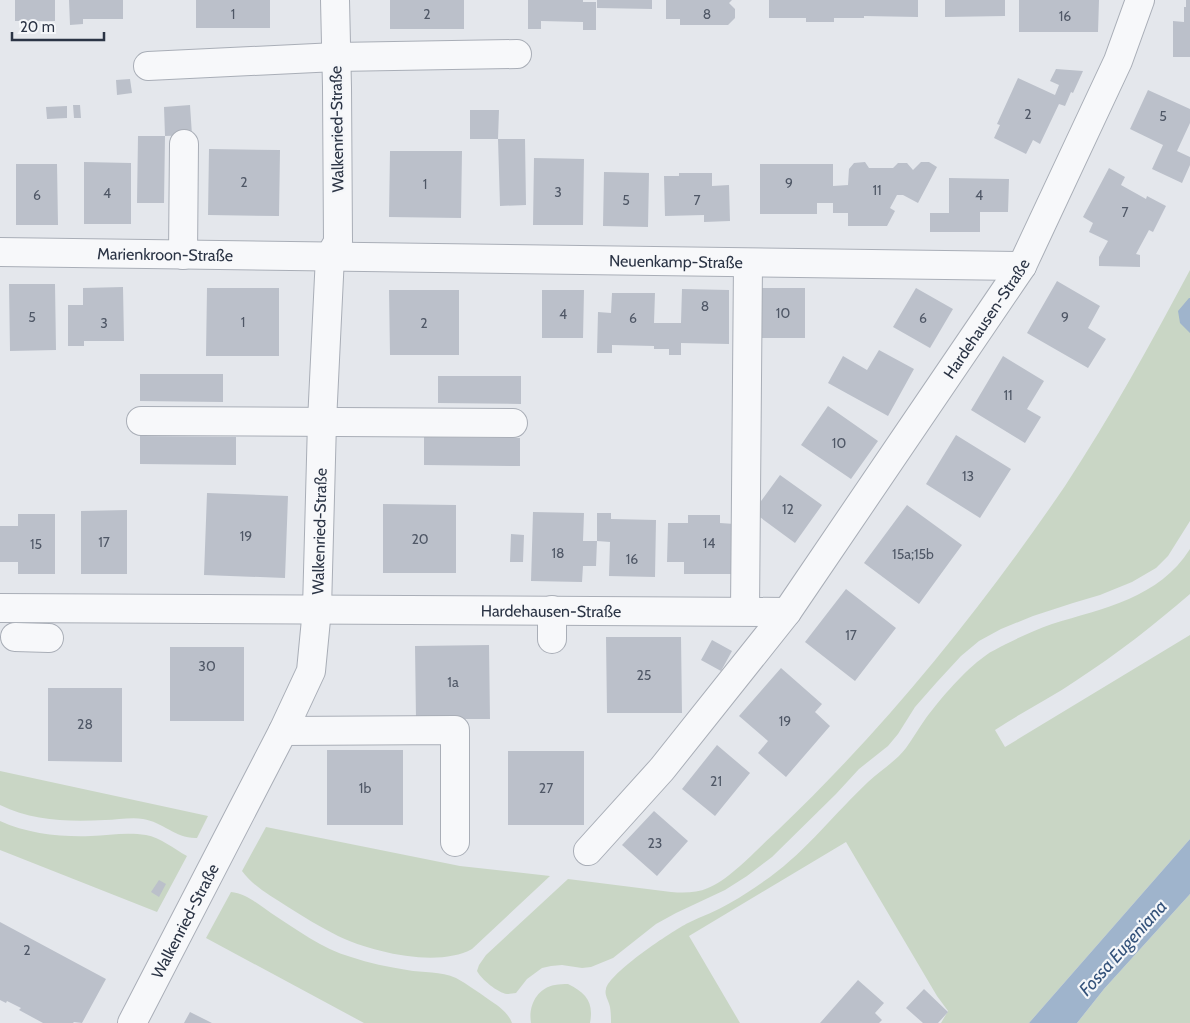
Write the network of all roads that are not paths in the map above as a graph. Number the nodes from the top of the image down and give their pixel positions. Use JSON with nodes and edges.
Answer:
{"nodes":[{"id":1,"x":335,"y":0,"type":"edge"},
{"id":2,"x":1140,"y":0,"type":"edge"},
{"id":3,"x":516,"y":54,"type":"dead end"},
{"id":4,"x":336,"y":58,"type":"junction"},
{"id":5,"x":148,"y":66,"type":"dead end"},
{"id":6,"x":184,"y":144,"type":"dead end"},
{"id":7,"x":0,"y":252,"type":"edge"},
{"id":8,"x":183,"y":255,"type":"junction"},
{"id":9,"x":330,"y":256,"type":"junction"},
{"id":10,"x":748,"y":263,"type":"junction"},
{"id":11,"x":1022,"y":266,"type":"junction"},
{"id":12,"x":141,"y":421,"type":"dead end"},
{"id":13,"x":322,"y":422,"type":"junction"},
{"id":14,"x":513,"y":423,"type":"dead end"},
{"id":15,"x":0,"y":608,"type":"edge"},
{"id":16,"x":317,"y":609,"type":"junction"},
{"id":17,"x":552,"y":610,"type":"junction"},
{"id":18,"x":745,"y":611,"type":"junction"},
{"id":19,"x":787,"y":612,"type":"junction"},
{"id":20,"x":15,"y":637,"type":"dead end"},
{"id":21,"x":49,"y":638,"type":"dead end"},
{"id":22,"x":552,"y":639,"type":"dead end"},
{"id":23,"x":283,"y":730,"type":"junction"},
{"id":24,"x":455,"y":842,"type":"dead end"},
{"id":25,"x":588,"y":851,"type":"dead end"},
{"id":26,"x":132,"y":1023,"type":"edge"}],
"edges":[{"from":1,"to":4,"type":"street","name":"Walkenried-Straße"},
{"from":2,"to":11,"type":"street","name":"Hardehausen-Straße"},
{"from":3,"to":4,"type":"street"},
{"from":4,"to":5,"type":"street"},
{"from":4,"to":9,"type":"street","name":"Walkenried-Straße"},
{"from":6,"to":8,"type":"street"},
{"from":7,"to":8,"type":"street","name":"Marienkroon-Straße"},
{"from":8,"to":9,"type":"street","name":"Marienkroon-Straße"},
{"from":9,"to":10,"type":"street","name":"Neuenkamp-Straße"},
{"from":9,"to":13,"type":"street","name":"Walkenried-Straße"},
{"from":10,"to":11,"type":"street","name":"Neuenkamp-Straße"},
{"from":10,"to":18,"type":"street"},
{"from":11,"to":19,"type":"street","name":"Hardehausen-Straße"},
{"from":12,"to":13,"type":"street"},
{"from":13,"to":14,"type":"street"},
{"from":13,"to":16,"type":"street","name":"Walkenried-Straße"},
{"from":15,"to":16,"type":"street"},
{"from":16,"to":17,"type":"street","name":"Hardehausen-Straße"},
{"from":16,"to":23,"type":"street","name":"Walkenried-Straße"},
{"from":17,"to":18,"type":"street","name":"Hardehausen-Straße"},
{"from":17,"to":22,"type":"street"},
{"from":18,"to":19,"type":"street","name":"Hardehausen-Straße"},
{"from":19,"to":25,"type":"street","name":"Hardehausen-Straße"},
{"from":20,"to":21,"type":"street"},
{"from":23,"to":24,"type":"street"},
{"from":23,"to":26,"type":"street","name":"Walkenried-Straße"}]}
